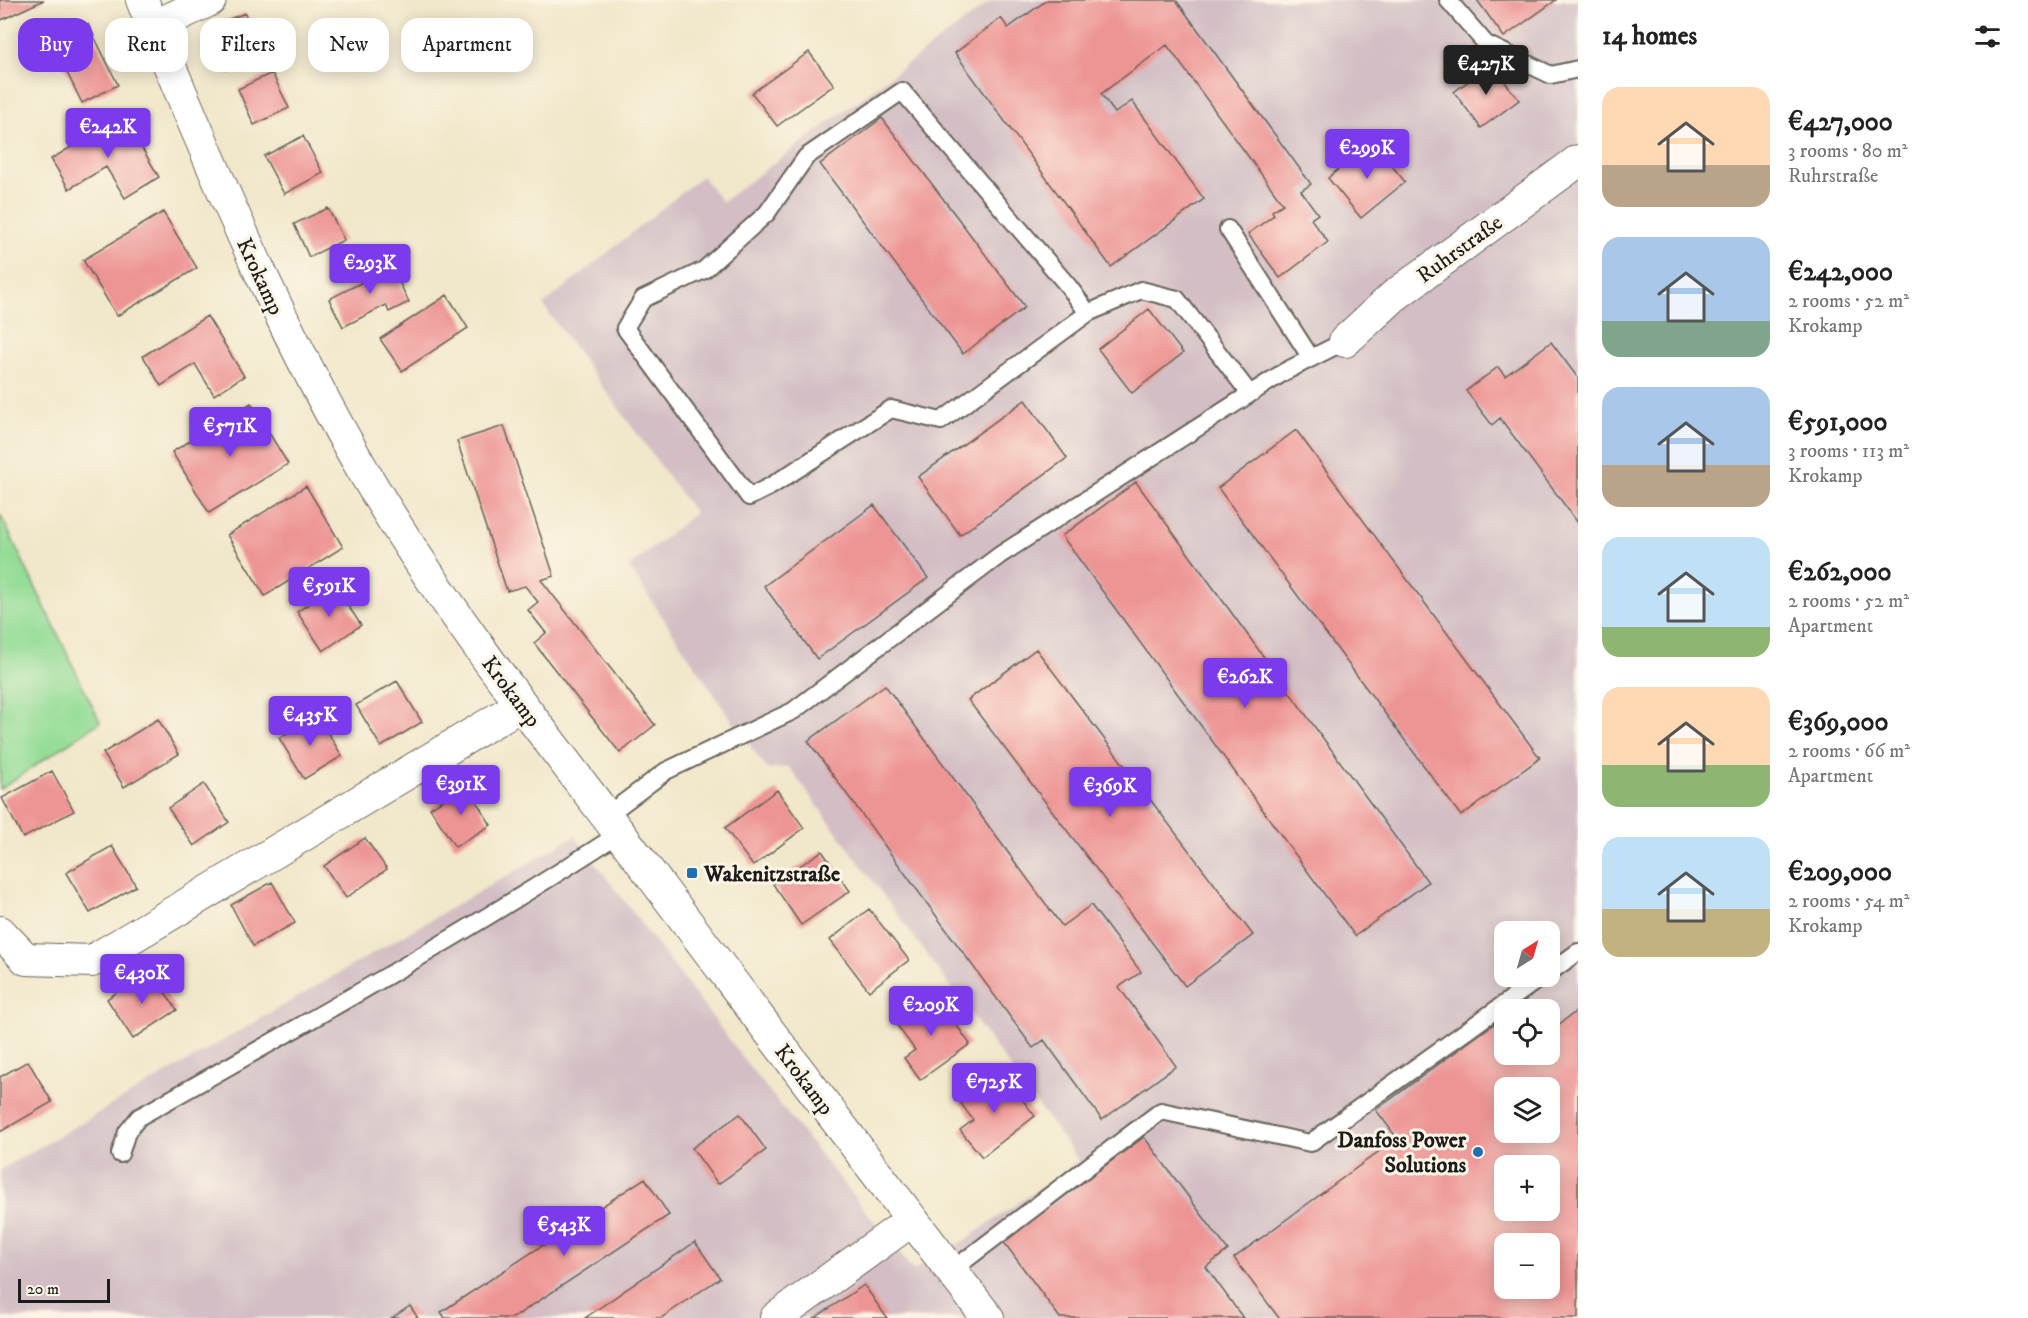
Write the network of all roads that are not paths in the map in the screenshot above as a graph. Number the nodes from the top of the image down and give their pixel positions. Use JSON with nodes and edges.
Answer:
{"nodes":[{"id":1,"x":210,"y":0,"type":"edge"},
{"id":2,"x":1448,"y":0,"type":"edge"},
{"id":3,"x":147,"y":14,"type":"edge"},
{"id":4,"x":1578,"y":69,"type":"edge"},
{"id":5,"x":1578,"y":161,"type":"edge"},
{"id":6,"x":1227,"y":229,"type":"dead end"},
{"id":7,"x":1088,"y":313,"type":"junction"},
{"id":8,"x":1346,"y":341,"type":"joint"},
{"id":9,"x":1311,"y":358,"type":"junction"},
{"id":10,"x":1250,"y":394,"type":"junction"},
{"id":11,"x":521,"y":705,"type":"junction"},
{"id":12,"x":613,"y":825,"type":"junction"},
{"id":13,"x":0,"y":932,"type":"edge"},
{"id":14,"x":1578,"y":952,"type":"edge"},
{"id":15,"x":1560,"y":965,"type":"edge"},
{"id":16,"x":1529,"y":987,"type":"edge"},
{"id":17,"x":120,"y":1154,"type":"dead end"},
{"id":18,"x":912,"y":1220,"type":"junction"},
{"id":19,"x":951,"y":1271,"type":"junction"},
{"id":20,"x":776,"y":1318,"type":"edge"},
{"id":21,"x":988,"y":1318,"type":"edge"}],
"edges":[{"from":1,"to":3,"type":"street"},
{"from":2,"to":4,"type":"lane"},
{"from":3,"to":11,"type":"street","name":"Krokamp"},
{"from":5,"to":8,"type":"street","name":"Ruhrstraße"},
{"from":6,"to":9,"type":"lane"},
{"from":7,"to":7,"type":"lane"},
{"from":7,"to":10,"type":"lane"},
{"from":8,"to":9,"type":"lane"},
{"from":9,"to":10,"type":"lane"},
{"from":10,"to":12,"type":"lane"},
{"from":11,"to":12,"type":"street","name":"Krokamp"},
{"from":11,"to":13,"type":"street"},
{"from":12,"to":17,"type":"lane"},
{"from":12,"to":18,"type":"street","name":"Krokamp"},
{"from":14,"to":15,"type":"lane"},
{"from":16,"to":19,"type":"lane"},
{"from":18,"to":19,"type":"street","name":"Krokamp"},
{"from":18,"to":20,"type":"street"},
{"from":19,"to":21,"type":"street","name":"Krokamp"}]}
